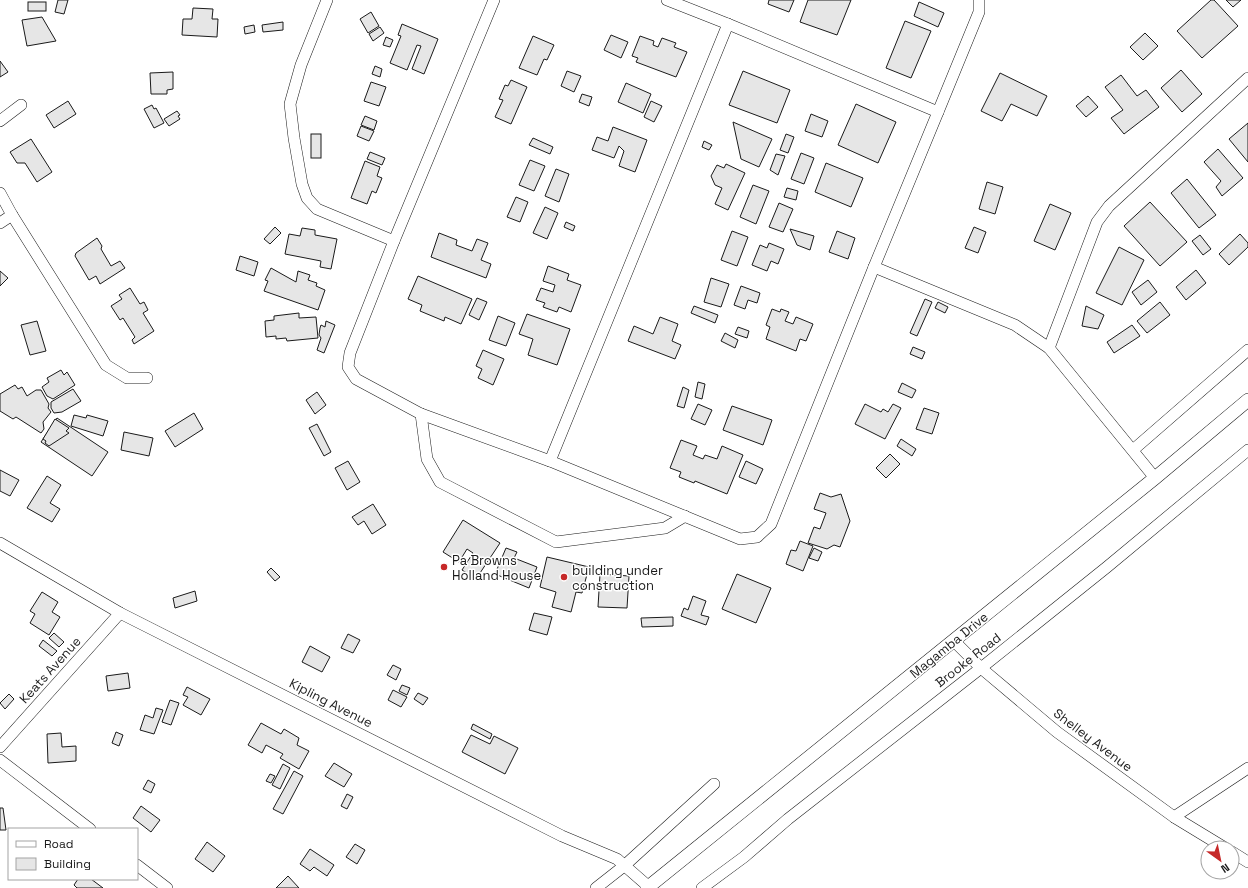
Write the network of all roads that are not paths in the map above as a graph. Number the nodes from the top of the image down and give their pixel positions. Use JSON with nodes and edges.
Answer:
{"nodes":[{"id":1,"x":327,"y":0,"type":"edge"},
{"id":2,"x":494,"y":0,"type":"edge"},
{"id":3,"x":667,"y":0,"type":"edge"},
{"id":4,"x":980,"y":0,"type":"edge"},
{"id":5,"x":728,"y":24,"type":"junction"},
{"id":6,"x":1248,"y":78,"type":"edge"},
{"id":7,"x":21,"y":105,"type":"dead end"},
{"id":8,"x":938,"y":112,"type":"junction"},
{"id":9,"x":0,"y":121,"type":"edge"},
{"id":10,"x":0,"y":193,"type":"edge"},
{"id":11,"x":12,"y":215,"type":"junction"},
{"id":12,"x":0,"y":223,"type":"edge"},
{"id":13,"x":394,"y":241,"type":"junction"},
{"id":14,"x":874,"y":267,"type":"junction"},
{"id":15,"x":1049,"y":348,"type":"junction"},
{"id":16,"x":1248,"y":350,"type":"edge"},
{"id":17,"x":148,"y":378,"type":"dead end"},
{"id":18,"x":1248,"y":400,"type":"edge"},
{"id":19,"x":421,"y":414,"type":"junction"},
{"id":20,"x":1133,"y":450,"type":"junction"},
{"id":21,"x":1248,"y":450,"type":"edge"},
{"id":22,"x":550,"y":461,"type":"junction"},
{"id":23,"x":1155,"y":478,"type":"junction"},
{"id":24,"x":685,"y":516,"type":"junction"},
{"id":25,"x":0,"y":543,"type":"edge"},
{"id":26,"x":120,"y":612,"type":"junction"},
{"id":27,"x":954,"y":641,"type":"junction"},
{"id":28,"x":981,"y":668,"type":"junction"},
{"id":29,"x":0,"y":747,"type":"edge"},
{"id":30,"x":0,"y":760,"type":"edge"},
{"id":31,"x":1248,"y":768,"type":"edge"},
{"id":32,"x":714,"y":784,"type":"dead end"},
{"id":33,"x":1174,"y":817,"type":"junction"},
{"id":34,"x":89,"y":828,"type":"edge"},
{"id":35,"x":1212,"y":840,"type":"edge"},
{"id":36,"x":138,"y":866,"type":"edge"},
{"id":37,"x":624,"y":866,"type":"junction"},
{"id":38,"x":648,"y":887,"type":"edge"},
{"id":39,"x":167,"y":888,"type":"edge"},
{"id":40,"x":596,"y":888,"type":"edge"},
{"id":41,"x":702,"y":888,"type":"edge"}],
"edges":[{"from":1,"to":13,"type":"street"},
{"from":2,"to":13,"type":"street"},
{"from":3,"to":5,"type":"street"},
{"from":4,"to":8,"type":"street"},
{"from":5,"to":8,"type":"street"},
{"from":5,"to":22,"type":"street"},
{"from":6,"to":15,"type":"street"},
{"from":7,"to":9,"type":"street"},
{"from":8,"to":14,"type":"street"},
{"from":10,"to":11,"type":"street"},
{"from":11,"to":12,"type":"street"},
{"from":11,"to":17,"type":"street"},
{"from":13,"to":19,"type":"street"},
{"from":14,"to":15,"type":"street"},
{"from":14,"to":24,"type":"street"},
{"from":15,"to":20,"type":"street"},
{"from":16,"to":20,"type":"street"},
{"from":18,"to":23,"type":"street","name":"Magamba Drive"},
{"from":19,"to":22,"type":"street"},
{"from":19,"to":24,"type":"street"},
{"from":20,"to":23,"type":"street"},
{"from":21,"to":28,"type":"street","name":"Brooke Road"},
{"from":22,"to":24,"type":"street"},
{"from":23,"to":27,"type":"street","name":"Magamba Drive"},
{"from":25,"to":26,"type":"street","name":"Kipling Avenue"},
{"from":26,"to":29,"type":"street","name":"Keats Avenue"},
{"from":26,"to":37,"type":"street","name":"Kipling Avenue"},
{"from":27,"to":28,"type":"street","name":"Shelley Avenue"},
{"from":27,"to":38,"type":"street","name":"Magamba Drive"},
{"from":28,"to":33,"type":"street","name":"Shelley Avenue"},
{"from":28,"to":41,"type":"street","name":"Brooke Road"},
{"from":30,"to":34,"type":"street"},
{"from":31,"to":33,"type":"street"},
{"from":32,"to":37,"type":"street"},
{"from":33,"to":35,"type":"street","name":"Shelley Avenue"},
{"from":36,"to":39,"type":"street"},
{"from":37,"to":38,"type":"street","name":"Kipling Avenue"},
{"from":37,"to":40,"type":"street"}]}
